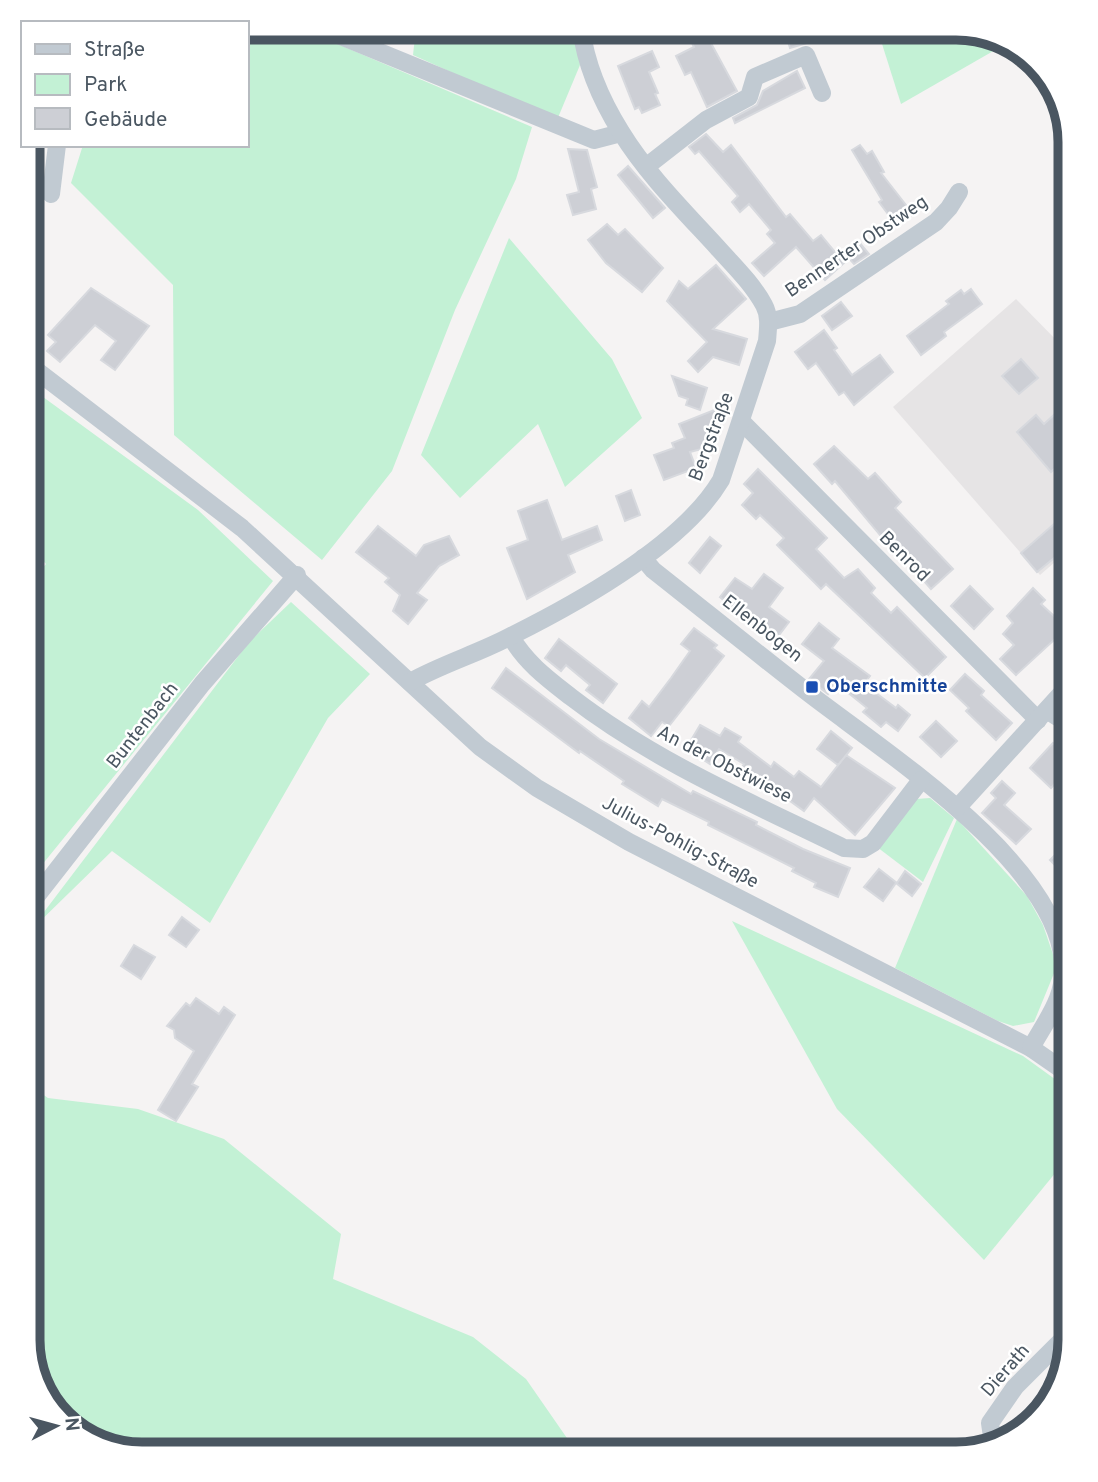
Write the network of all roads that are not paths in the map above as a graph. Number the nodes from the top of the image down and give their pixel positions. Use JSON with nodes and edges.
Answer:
{"nodes":[{"id":1,"x":350,"y":40,"type":"edge"},
{"id":2,"x":583,"y":40,"type":"edge"},
{"id":3,"x":822,"y":93,"type":"dead end"},
{"id":4,"x":621,"y":133,"type":"junction"},
{"id":5,"x":57,"y":147,"type":"edge"},
{"id":6,"x":646,"y":166,"type":"junction"},
{"id":7,"x":959,"y":192,"type":"dead end"},
{"id":8,"x":51,"y":194,"type":"dead end"},
{"id":9,"x":769,"y":322,"type":"junction"},
{"id":10,"x":40,"y":373,"type":"edge"},
{"id":11,"x":742,"y":422,"type":"junction"},
{"id":12,"x":642,"y":558,"type":"junction"},
{"id":13,"x":297,"y":575,"type":"junction"},
{"id":14,"x":511,"y":637,"type":"junction"},
{"id":15,"x":411,"y":682,"type":"junction"},
{"id":16,"x":1058,"y":698,"type":"edge"},
{"id":17,"x":1043,"y":715,"type":"junction"},
{"id":18,"x":1058,"y":721,"type":"edge"},
{"id":19,"x":921,"y":780,"type":"junction"},
{"id":20,"x":958,"y":807,"type":"junction"},
{"id":21,"x":40,"y":892,"type":"edge"},
{"id":22,"x":1058,"y":940,"type":"edge"},
{"id":23,"x":1058,"y":1003,"type":"edge"},
{"id":24,"x":1031,"y":1048,"type":"junction"},
{"id":25,"x":1058,"y":1067,"type":"edge"},
{"id":26,"x":1058,"y":1345,"type":"edge"},
{"id":27,"x":992,"y":1435,"type":"edge"}],
"edges":[{"from":1,"to":4,"type":"street"},
{"from":2,"to":4,"type":"street"},
{"from":3,"to":6,"type":"street"},
{"from":4,"to":6,"type":"street"},
{"from":5,"to":8,"type":"street"},
{"from":6,"to":9,"type":"street"},
{"from":7,"to":9,"type":"street","name":"Bennerter Obstweg"},
{"from":9,"to":11,"type":"street","name":"Bergstraße"},
{"from":10,"to":13,"type":"street","name":"Julius-Pohlig-Straße"},
{"from":11,"to":12,"type":"street","name":"Bergstraße"},
{"from":11,"to":17,"type":"street","name":"Benrod"},
{"from":12,"to":14,"type":"street","name":"Bergstraße"},
{"from":12,"to":19,"type":"street","name":"Ellenbogen"},
{"from":13,"to":15,"type":"street","name":"Julius-Pohlig-Straße"},
{"from":13,"to":21,"type":"street","name":"Buntenbach"},
{"from":14,"to":15,"type":"street","name":"Bergstraße"},
{"from":14,"to":19,"type":"street","name":"An der Obstwiese"},
{"from":15,"to":24,"type":"street","name":"Julius-Pohlig-Straße"},
{"from":16,"to":17,"type":"street"},
{"from":17,"to":18,"type":"street"},
{"from":17,"to":20,"type":"street"},
{"from":19,"to":20,"type":"street","name":"Ellenbogen"},
{"from":20,"to":22,"type":"street"},
{"from":23,"to":24,"type":"street"},
{"from":24,"to":25,"type":"street","name":"Julius-Pohlig-Straße"},
{"from":26,"to":27,"type":"street","name":"Dierath"}]}
